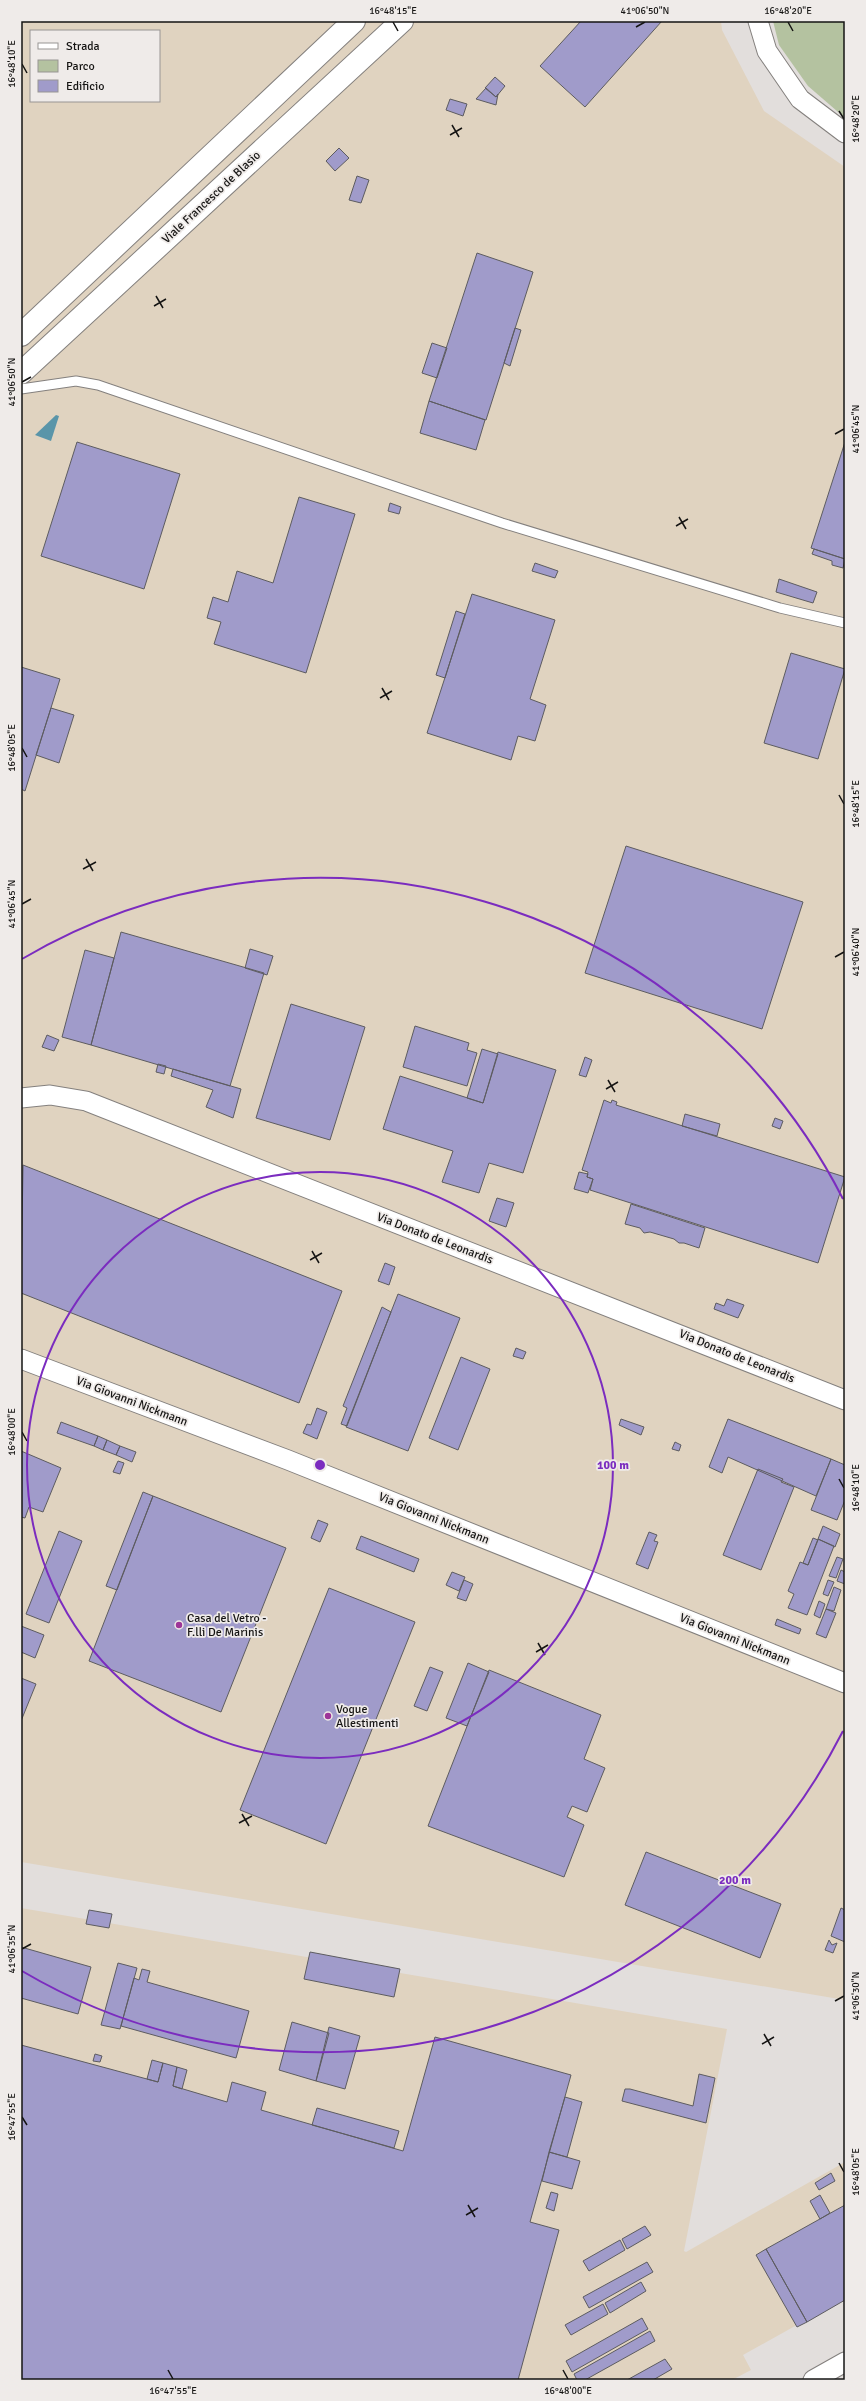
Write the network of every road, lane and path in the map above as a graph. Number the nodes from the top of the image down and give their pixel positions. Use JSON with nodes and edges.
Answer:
{"nodes":[{"id":1,"x":354,"y":21,"type":"edge"},
{"id":2,"x":402,"y":21,"type":"edge"},
{"id":3,"x":758,"y":21,"type":"edge"},
{"id":4,"x":845,"y":133,"type":"edge"},
{"id":5,"x":21,"y":335,"type":"edge"},
{"id":6,"x":21,"y":373,"type":"edge"},
{"id":7,"x":21,"y":389,"type":"edge"},
{"id":8,"x":845,"y":623,"type":"edge"},
{"id":9,"x":21,"y":1098,"type":"edge"},
{"id":10,"x":21,"y":1359,"type":"edge"},
{"id":11,"x":845,"y":1400,"type":"edge"},
{"id":12,"x":845,"y":1683,"type":"edge"},
{"id":13,"x":845,"y":2362,"type":"edge"},
{"id":14,"x":813,"y":2380,"type":"edge"}],
"edges":[{"from":1,"to":5,"type":"street"},
{"from":2,"to":6,"type":"street","name":"Viale Francesco de Blasio"},
{"from":3,"to":4,"type":"street"},
{"from":7,"to":8,"type":"lane"},
{"from":9,"to":11,"type":"street","name":"Via Donato de Leonardis"},
{"from":10,"to":12,"type":"street","name":"Via Giovanni Nickmann"},
{"from":13,"to":14,"type":"street"}]}
